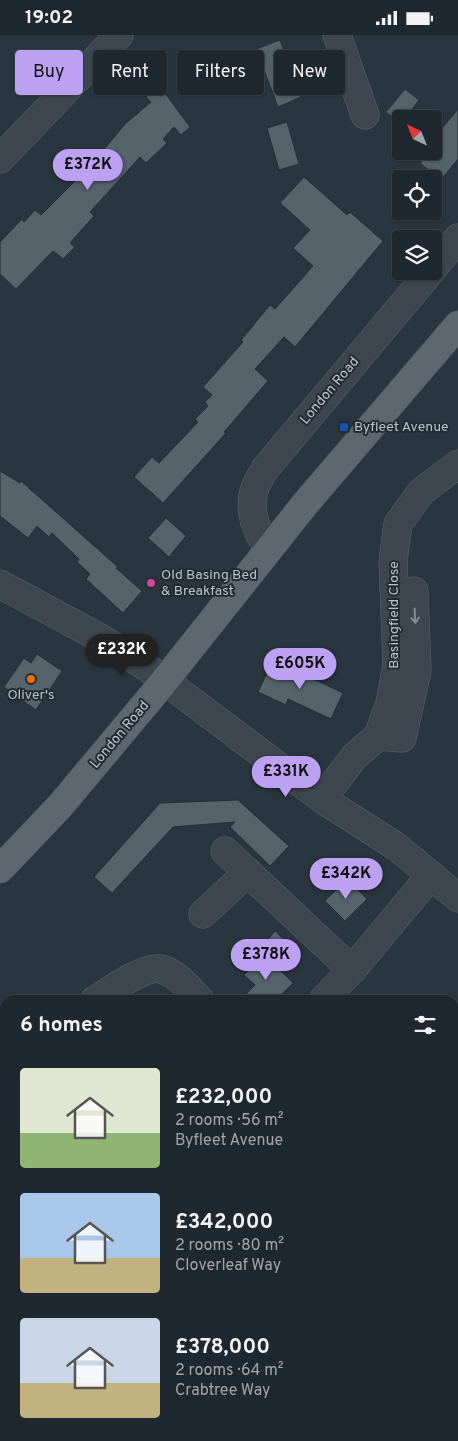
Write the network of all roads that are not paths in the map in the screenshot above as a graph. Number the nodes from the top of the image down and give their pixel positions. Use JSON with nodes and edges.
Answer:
{"nodes":[{"id":1,"x":119,"y":35,"type":"edge"},
{"id":2,"x":337,"y":35,"type":"edge"},
{"id":3,"x":366,"y":115,"type":"dead end"},
{"id":4,"x":0,"y":159,"type":"edge"},
{"id":5,"x":458,"y":238,"type":"edge"},
{"id":6,"x":442,"y":257,"type":"edge"},
{"id":7,"x":422,"y":280,"type":"edge"},
{"id":8,"x":458,"y":325,"type":"edge"},
{"id":9,"x":458,"y":464,"type":"edge"},
{"id":10,"x":270,"y":547,"type":"junction"},
{"id":11,"x":0,"y":584,"type":"edge"},
{"id":12,"x":164,"y":681,"type":"junction"},
{"id":13,"x":322,"y":799,"type":"junction"},
{"id":14,"x":225,"y":851,"type":"dead end"},
{"id":15,"x":0,"y":869,"type":"edge"},
{"id":16,"x":248,"y":872,"type":"junction"},
{"id":17,"x":432,"y":875,"type":"junction"},
{"id":18,"x":458,"y":898,"type":"edge"},
{"id":19,"x":203,"y":914,"type":"dead end"},
{"id":20,"x":352,"y":970,"type":"junction"},
{"id":21,"x":104,"y":995,"type":"edge"},
{"id":22,"x":195,"y":995,"type":"edge"},
{"id":23,"x":328,"y":995,"type":"edge"}],
"edges":[{"from":1,"to":4,"type":"street"},
{"from":2,"to":3,"type":"street"},
{"from":5,"to":6,"type":"street"},
{"from":7,"to":10,"type":"street","name":"London Road"},
{"from":8,"to":10,"type":"main road","name":"London Road"},
{"from":9,"to":13,"type":"street","name":"Basingfield Close"},
{"from":10,"to":12,"type":"main road","name":"London Road"},
{"from":11,"to":12,"type":"street"},
{"from":12,"to":13,"type":"street"},
{"from":12,"to":15,"type":"main road","name":"London Road"},
{"from":13,"to":17,"type":"street"},
{"from":14,"to":16,"type":"street"},
{"from":16,"to":19,"type":"street"},
{"from":16,"to":20,"type":"street"},
{"from":17,"to":18,"type":"street"},
{"from":17,"to":20,"type":"street"},
{"from":20,"to":23,"type":"street"},
{"from":21,"to":22,"type":"street"}]}
